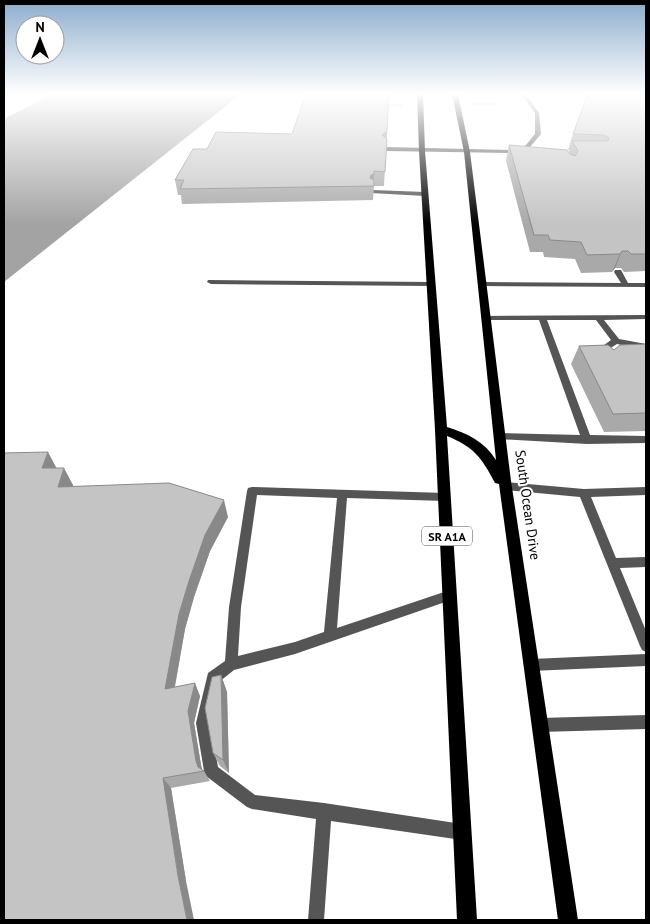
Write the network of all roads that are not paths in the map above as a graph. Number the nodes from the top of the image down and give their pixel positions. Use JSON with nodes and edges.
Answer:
{"nodes":[{"id":1,"x":422,"y":137,"type":"edge"},
{"id":2,"x":464,"y":137,"type":"edge"},
{"id":3,"x":535,"y":137,"type":"edge"},
{"id":4,"x":386,"y":149,"type":"edge"},
{"id":5,"x":422,"y":151,"type":"junction"},
{"id":6,"x":467,"y":152,"type":"junction"},
{"id":7,"x":516,"y":152,"type":"junction"},
{"id":8,"x":531,"y":153,"type":"edge"},
{"id":9,"x":373,"y":192,"type":"edge"},
{"id":10,"x":425,"y":194,"type":"junction"},
{"id":11,"x":618,"y":272,"type":"edge"},
{"id":12,"x":211,"y":282,"type":"dead end"},
{"id":13,"x":431,"y":284,"type":"junction"},
{"id":14,"x":482,"y":284,"type":"junction"},
{"id":15,"x":626,"y":285,"type":"junction"},
{"id":16,"x":646,"y":285,"type":"edge"},
{"id":17,"x":646,"y":317,"type":"edge"},
{"id":18,"x":486,"y":318,"type":"junction"},
{"id":19,"x":599,"y":318,"type":"junction"},
{"id":20,"x":543,"y":319,"type":"junction"},
{"id":21,"x":616,"y":342,"type":"junction"},
{"id":22,"x":646,"y":347,"type":"edge"},
{"id":23,"x":606,"y":363,"type":"edge"},
{"id":24,"x":441,"y":430,"type":"junction"},
{"id":25,"x":500,"y":437,"type":"junction"},
{"id":26,"x":645,"y":437,"type":"edge"},
{"id":27,"x":587,"y":440,"type":"junction"},
{"id":28,"x":646,"y":491,"type":"edge"},
{"id":29,"x":506,"y":492,"type":"junction"},
{"id":30,"x":584,"y":493,"type":"junction"},
{"id":31,"x":342,"y":495,"type":"junction"},
{"id":32,"x":445,"y":497,"type":"junction"},
{"id":33,"x":646,"y":562,"type":"edge"},
{"id":34,"x":612,"y":563,"type":"junction"},
{"id":35,"x":450,"y":595,"type":"junction"},
{"id":36,"x":330,"y":635,"type":"junction"},
{"id":37,"x":646,"y":646,"type":"edge"},
{"id":38,"x":646,"y":660,"type":"edge"},
{"id":39,"x":232,"y":664,"type":"junction"},
{"id":40,"x":532,"y":665,"type":"junction"},
{"id":41,"x":646,"y":722,"type":"edge"},
{"id":42,"x":540,"y":725,"type":"junction"},
{"id":43,"x":324,"y":811,"type":"junction"},
{"id":44,"x":462,"y":832,"type":"junction"},
{"id":45,"x":316,"y":920,"type":"edge"},
{"id":46,"x":467,"y":920,"type":"edge"},
{"id":47,"x":568,"y":920,"type":"edge"}],
"edges":[{"from":1,"to":5,"type":"main road","number":"SR A1A"},
{"from":2,"to":6,"type":"main road","name":"South Ocean Drive"},
{"from":3,"to":7,"type":"lane"},
{"from":4,"to":5,"type":"lane"},
{"from":5,"to":6,"type":"lane"},
{"from":5,"to":10,"type":"main road","number":"SR A1A"},
{"from":6,"to":7,"type":"lane"},
{"from":6,"to":14,"type":"main road","name":"South Ocean Drive"},
{"from":7,"to":8,"type":"lane"},
{"from":9,"to":10,"type":"lane"},
{"from":10,"to":13,"type":"main road","number":"SR A1A"},
{"from":11,"to":15,"type":"lane"},
{"from":12,"to":13,"type":"lane"},
{"from":13,"to":24,"type":"main road","number":"SR A1A"},
{"from":14,"to":15,"type":"lane"},
{"from":14,"to":18,"type":"main road","name":"South Ocean Drive"},
{"from":15,"to":16,"type":"lane"},
{"from":17,"to":19,"type":"lane"},
{"from":18,"to":20,"type":"lane"},
{"from":18,"to":25,"type":"main road","name":"South Ocean Drive"},
{"from":19,"to":20,"type":"lane"},
{"from":19,"to":21,"type":"lane"},
{"from":20,"to":27,"type":"lane"},
{"from":21,"to":22,"type":"lane"},
{"from":21,"to":23,"type":"lane"},
{"from":24,"to":29,"type":"main road"},
{"from":24,"to":32,"type":"main road","number":"SR A1A"},
{"from":25,"to":27,"type":"lane"},
{"from":25,"to":29,"type":"main road","name":"South Ocean Drive"},
{"from":26,"to":27,"type":"lane"},
{"from":28,"to":30,"type":"lane"},
{"from":29,"to":30,"type":"lane"},
{"from":29,"to":40,"type":"main road","name":"South Ocean Drive"},
{"from":30,"to":34,"type":"lane"},
{"from":31,"to":32,"type":"lane"},
{"from":31,"to":36,"type":"lane"},
{"from":31,"to":39,"type":"lane"},
{"from":32,"to":35,"type":"main road","number":"SR A1A"},
{"from":33,"to":34,"type":"lane"},
{"from":34,"to":37,"type":"lane"},
{"from":35,"to":36,"type":"lane"},
{"from":35,"to":44,"type":"main road","number":"SR A1A"},
{"from":36,"to":39,"type":"lane"},
{"from":38,"to":40,"type":"lane"},
{"from":39,"to":43,"type":"lane"},
{"from":40,"to":42,"type":"main road","name":"South Ocean Drive"},
{"from":41,"to":42,"type":"lane"},
{"from":42,"to":47,"type":"main road","name":"South Ocean Drive"},
{"from":43,"to":44,"type":"lane"},
{"from":43,"to":45,"type":"lane"},
{"from":44,"to":46,"type":"main road","number":"SR A1A"}]}
